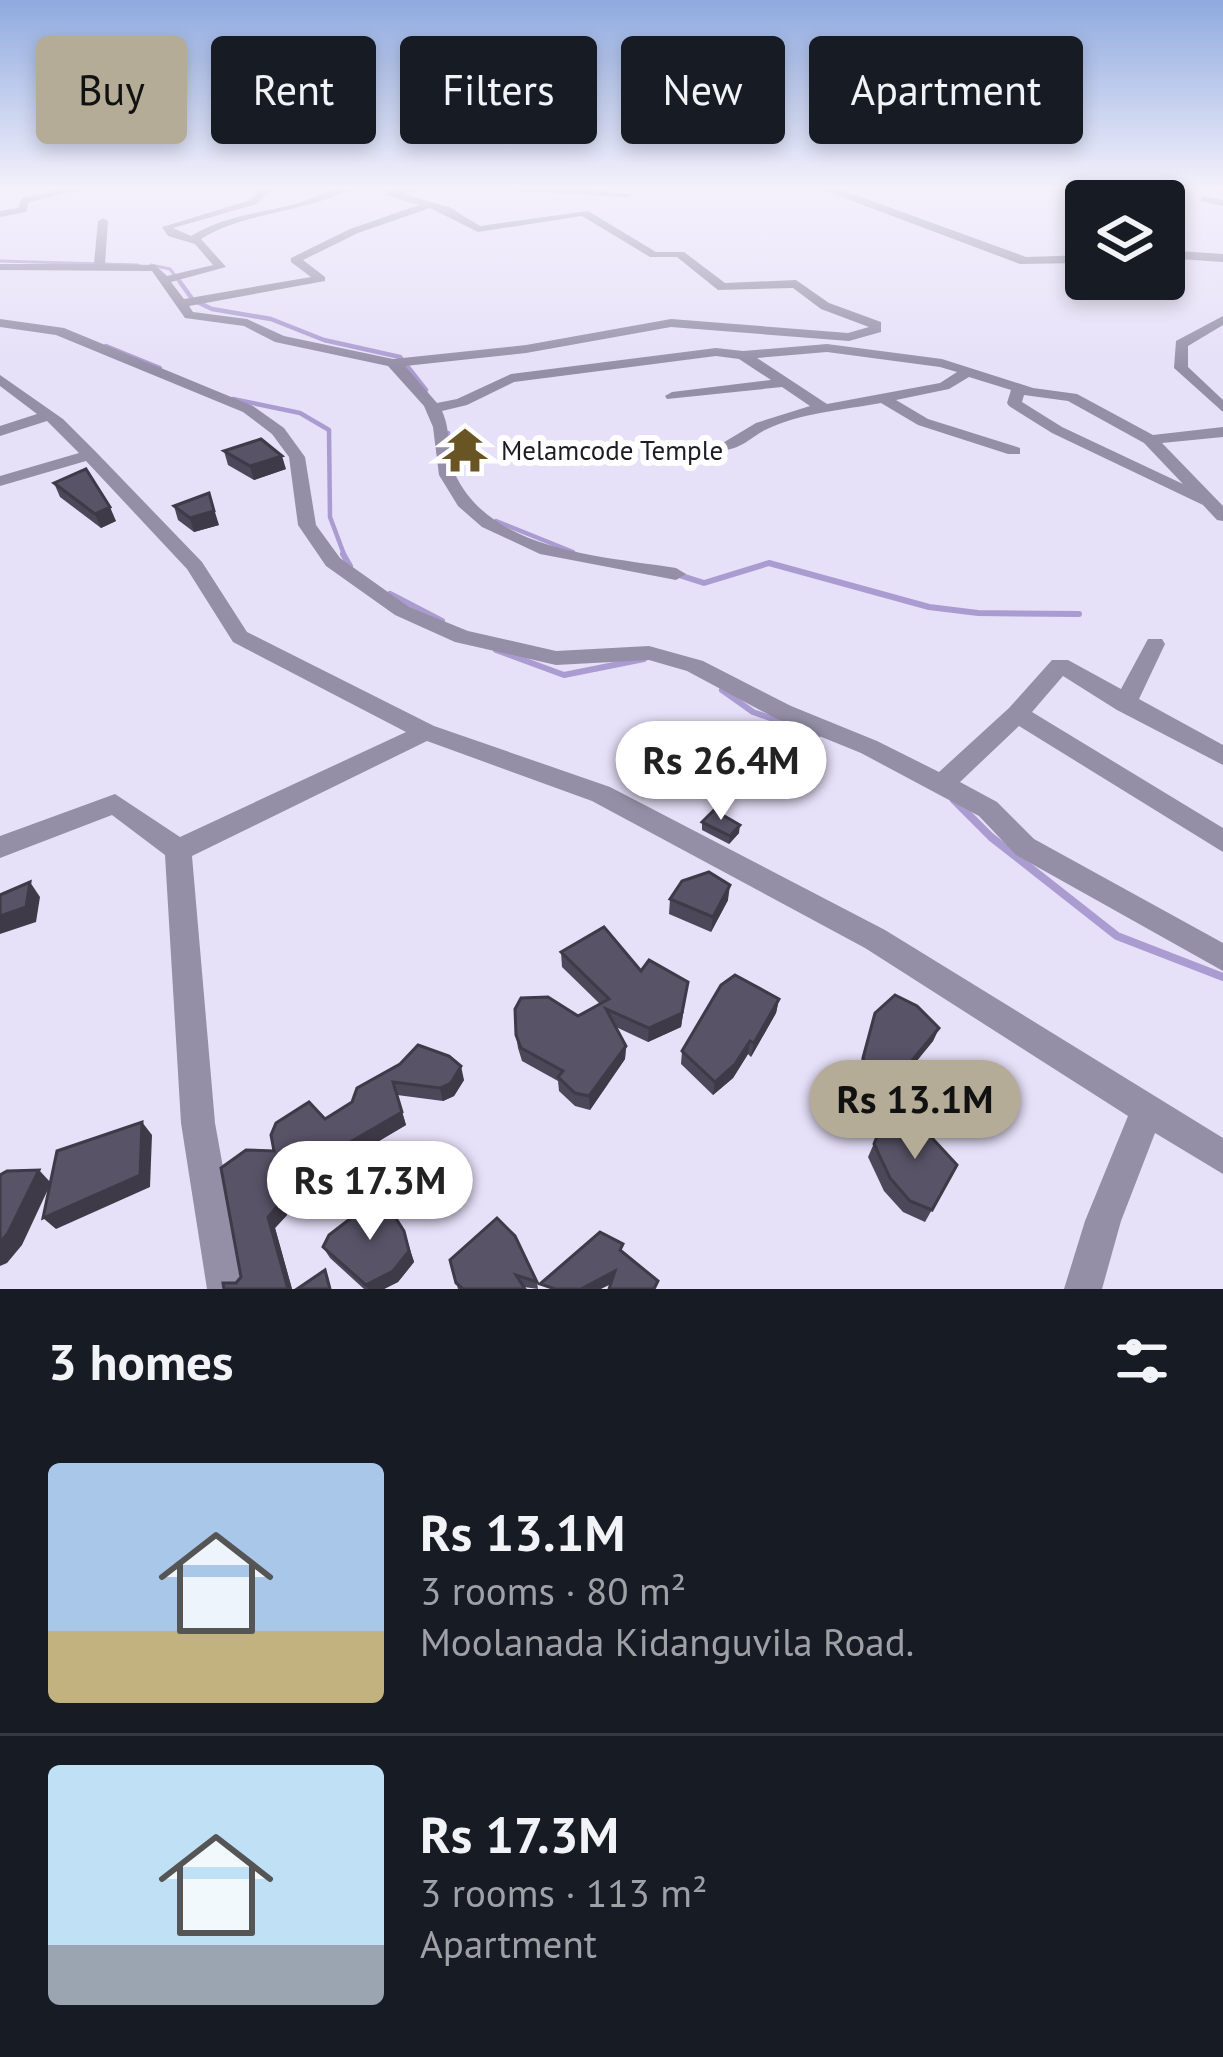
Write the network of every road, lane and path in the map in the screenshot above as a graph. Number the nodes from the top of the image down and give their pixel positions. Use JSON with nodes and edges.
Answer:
{"nodes":[{"id":1,"x":101,"y":248,"type":"edge"},
{"id":2,"x":203,"y":248,"type":"edge"},
{"id":3,"x":319,"y":248,"type":"edge"},
{"id":4,"x":642,"y":248,"type":"edge"},
{"id":5,"x":987,"y":248,"type":"edge"},
{"id":6,"x":1185,"y":256,"type":"edge"},
{"id":7,"x":1223,"y":259,"type":"edge"},
{"id":8,"x":1065,"y":260,"type":"edge"},
{"id":9,"x":0,"y":267,"type":"edge"},
{"id":10,"x":99,"y":268,"type":"junction"},
{"id":11,"x":173,"y":278,"type":"junction"},
{"id":12,"x":179,"y":304,"type":"junction"},
{"id":13,"x":1223,"y":320,"type":"edge"},
{"id":14,"x":0,"y":322,"type":"edge"},
{"id":15,"x":742,"y":355,"type":"junction"},
{"id":16,"x":400,"y":363,"type":"junction"},
{"id":17,"x":967,"y":372,"type":"junction"},
{"id":18,"x":0,"y":379,"type":"edge"},
{"id":19,"x":782,"y":383,"type":"junction"},
{"id":20,"x":1018,"y":389,"type":"junction"},
{"id":21,"x":672,"y":396,"type":"dead end"},
{"id":22,"x":884,"y":399,"type":"junction"},
{"id":23,"x":438,"y":407,"type":"junction"},
{"id":24,"x":1223,"y":408,"type":"edge"},
{"id":25,"x":819,"y":410,"type":"junction"},
{"id":26,"x":49,"y":415,"type":"junction"},
{"id":27,"x":0,"y":431,"type":"edge"},
{"id":28,"x":1223,"y":432,"type":"edge"},
{"id":29,"x":1150,"y":440,"type":"junction"},
{"id":30,"x":727,"y":446,"type":"dead end"},
{"id":31,"x":1015,"y":451,"type":"dead end"},
{"id":32,"x":90,"y":455,"type":"junction"},
{"id":33,"x":0,"y":481,"type":"edge"},
{"id":34,"x":1218,"y":511,"type":"edge"},
{"id":35,"x":676,"y":574,"type":"dead end"},
{"id":36,"x":1154,"y":644,"type":"dead end"},
{"id":37,"x":1125,"y":704,"type":"junction"},
{"id":38,"x":1017,"y":714,"type":"junction"},
{"id":39,"x":426,"y":732,"type":"junction"},
{"id":40,"x":1223,"y":756,"type":"edge"},
{"id":41,"x":942,"y":784,"type":"junction"},
{"id":42,"x":1223,"y":842,"type":"edge"},
{"id":43,"x":0,"y":847,"type":"edge"},
{"id":44,"x":178,"y":850,"type":"junction"},
{"id":45,"x":1223,"y":958,"type":"edge"},
{"id":46,"x":1147,"y":1110,"type":"junction"},
{"id":47,"x":1223,"y":1157,"type":"edge"},
{"id":48,"x":226,"y":1289,"type":"edge"},
{"id":49,"x":1083,"y":1289,"type":"edge"}],
"edges":[{"from":1,"to":10,"type":"street"},
{"from":2,"to":11,"type":"street"},
{"from":3,"to":12,"type":"street"},
{"from":4,"to":16,"type":"street"},
{"from":5,"to":8,"type":"street"},
{"from":6,"to":7,"type":"street"},
{"from":9,"to":10,"type":"street"},
{"from":10,"to":11,"type":"street"},
{"from":11,"to":12,"type":"street"},
{"from":12,"to":16,"type":"street"},
{"from":13,"to":24,"type":"street"},
{"from":14,"to":41,"type":"street"},
{"from":15,"to":17,"type":"street"},
{"from":15,"to":19,"type":"street"},
{"from":15,"to":23,"type":"street"},
{"from":16,"to":23,"type":"street"},
{"from":17,"to":20,"type":"street"},
{"from":17,"to":22,"type":"street"},
{"from":18,"to":26,"type":"street"},
{"from":19,"to":21,"type":"street"},
{"from":19,"to":25,"type":"street"},
{"from":20,"to":29,"type":"street"},
{"from":20,"to":34,"type":"street"},
{"from":22,"to":25,"type":"street"},
{"from":22,"to":31,"type":"street"},
{"from":23,"to":35,"type":"street"},
{"from":25,"to":30,"type":"street"},
{"from":26,"to":27,"type":"street"},
{"from":26,"to":32,"type":"street"},
{"from":28,"to":29,"type":"street"},
{"from":29,"to":34,"type":"street"},
{"from":32,"to":33,"type":"street"},
{"from":32,"to":39,"type":"street"},
{"from":36,"to":37,"type":"street"},
{"from":37,"to":38,"type":"street"},
{"from":37,"to":40,"type":"street"},
{"from":38,"to":41,"type":"street"},
{"from":38,"to":42,"type":"street"},
{"from":39,"to":44,"type":"street"},
{"from":39,"to":46,"type":"street"},
{"from":41,"to":45,"type":"street"},
{"from":43,"to":44,"type":"street"},
{"from":44,"to":48,"type":"street"},
{"from":46,"to":47,"type":"street"},
{"from":46,"to":49,"type":"street"}]}
